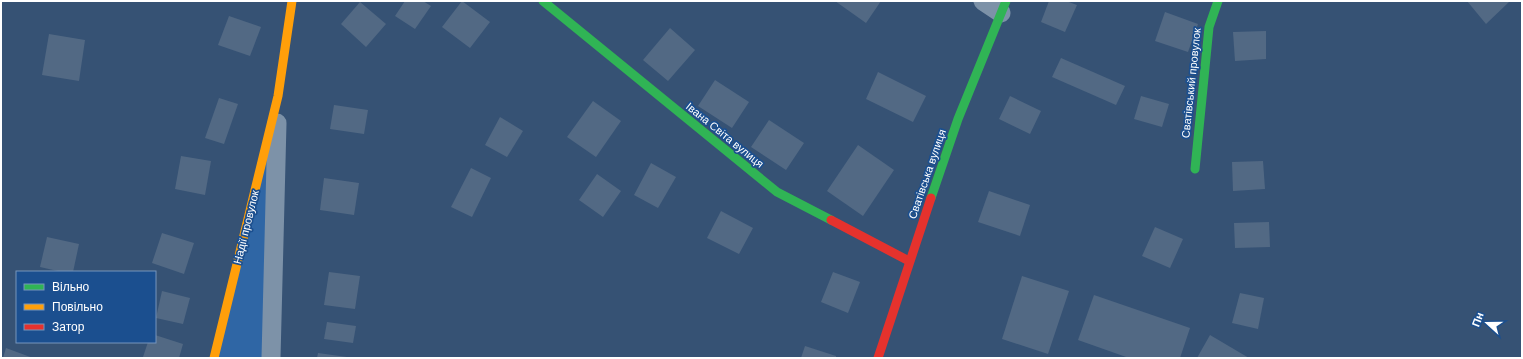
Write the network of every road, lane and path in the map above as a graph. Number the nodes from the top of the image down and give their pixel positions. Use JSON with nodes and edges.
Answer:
{"nodes":[{"id":1,"x":292,"y":1,"type":"edge"},
{"id":2,"x":543,"y":1,"type":"edge"},
{"id":3,"x":983,"y":1,"type":"edge"},
{"id":4,"x":1218,"y":1,"type":"edge"},
{"id":5,"x":1003,"y":7,"type":"edge"},
{"id":6,"x":278,"y":96,"type":"junction"},
{"id":7,"x":1195,"y":169,"type":"dead end"},
{"id":8,"x":909,"y":261,"type":"junction"},
{"id":9,"x":214,"y":358,"type":"edge"},
{"id":10,"x":271,"y":358,"type":"edge"},
{"id":11,"x":878,"y":358,"type":"edge"}],
"edges":[{"from":1,"to":6,"type":"street","name":"Надії провулок"},
{"from":2,"to":8,"type":"street","name":"Івана Світа вулиця"},
{"from":3,"to":5,"type":"street"},
{"from":4,"to":7,"type":"street","name":"Сватівський провулок"},
{"from":5,"to":8,"type":"street","name":"Сватівська вулиця"},
{"from":6,"to":9,"type":"street","name":"Надії провулок"},
{"from":6,"to":10,"type":"street","name":"Надії провулок"},
{"from":8,"to":11,"type":"street","name":"Сватівська вулиця"}]}
